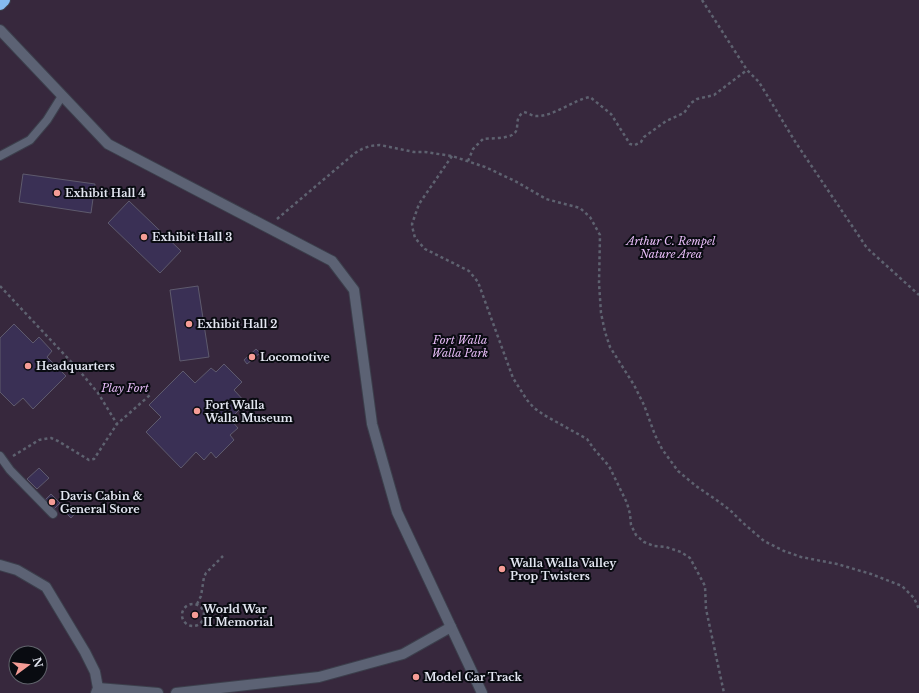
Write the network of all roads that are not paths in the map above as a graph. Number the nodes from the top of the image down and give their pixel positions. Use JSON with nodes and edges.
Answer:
{"nodes":[{"id":1,"x":4,"y":0,"type":"edge"},
{"id":2,"x":0,"y":4,"type":"edge"},
{"id":3,"x":0,"y":30,"type":"edge"},
{"id":4,"x":62,"y":96,"type":"junction"},
{"id":5,"x":0,"y":156,"type":"edge"},
{"id":6,"x":2,"y":459,"type":"edge"},
{"id":7,"x":53,"y":514,"type":"dead end"},
{"id":8,"x":0,"y":565,"type":"edge"},
{"id":9,"x":451,"y":626,"type":"junction"},
{"id":10,"x":97,"y":691,"type":"edge"},
{"id":11,"x":137,"y":692,"type":"edge"},
{"id":12,"x":158,"y":693,"type":"edge"},
{"id":13,"x":176,"y":693,"type":"edge"},
{"id":14,"x":482,"y":693,"type":"edge"}],
"edges":[{"from":1,"to":2,"type":"highway"},
{"from":3,"to":4,"type":"street"},
{"from":4,"to":5,"type":"lane"},
{"from":4,"to":9,"type":"street"},
{"from":6,"to":7,"type":"lane"},
{"from":8,"to":10,"type":"street"},
{"from":9,"to":13,"type":"street"},
{"from":9,"to":14,"type":"street"},
{"from":10,"to":11,"type":"street"},
{"from":11,"to":12,"type":"street"}]}
